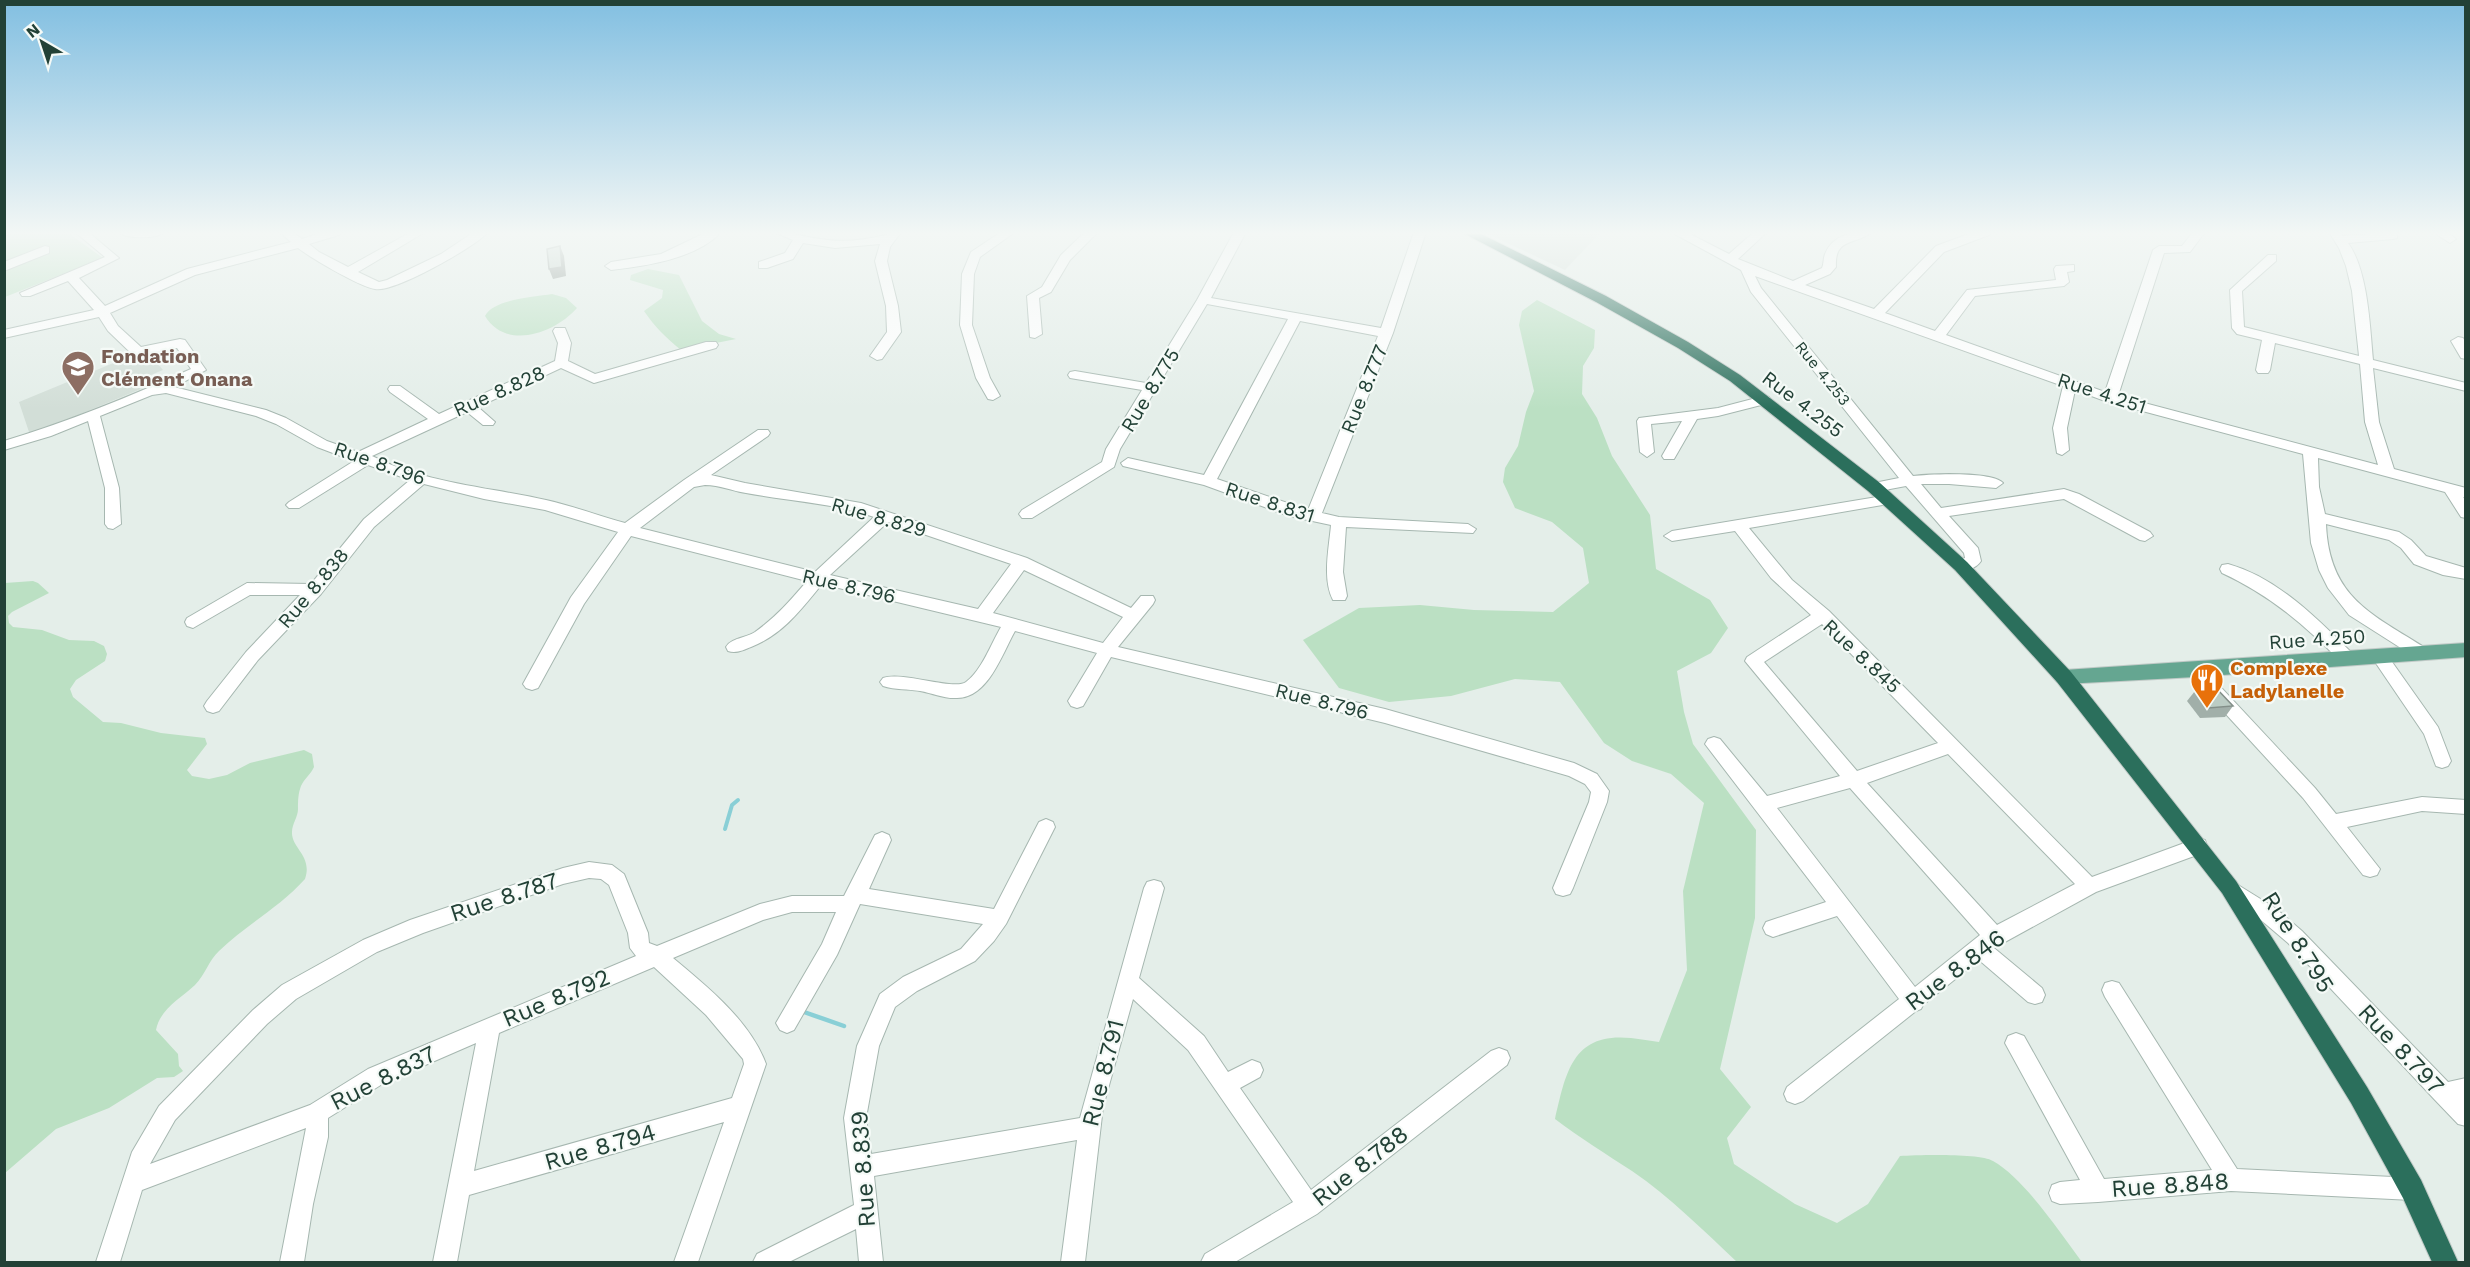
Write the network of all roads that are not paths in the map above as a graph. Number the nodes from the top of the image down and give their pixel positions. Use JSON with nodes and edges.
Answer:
{"nodes":[{"id":1,"x":31,"y":291,"type":"edge"},
{"id":2,"x":83,"y":291,"type":"edge"},
{"id":3,"x":149,"y":291,"type":"edge"},
{"id":4,"x":888,"y":291,"type":"edge"},
{"id":5,"x":967,"y":291,"type":"edge"},
{"id":6,"x":1043,"y":291,"type":"edge"},
{"id":7,"x":1208,"y":291,"type":"edge"},
{"id":8,"x":1400,"y":291,"type":"edge"},
{"id":9,"x":1585,"y":291,"type":"edge"},
{"id":10,"x":1757,"y":291,"type":"edge"},
{"id":11,"x":1812,"y":291,"type":"edge"},
{"id":12,"x":1899,"y":291,"type":"edge"},
{"id":13,"x":1988,"y":291,"type":"edge"},
{"id":14,"x":2145,"y":291,"type":"edge"},
{"id":15,"x":2236,"y":291,"type":"edge"},
{"id":16,"x":2357,"y":291,"type":"edge"},
{"id":17,"x":26,"y":293,"type":"dead end"},
{"id":18,"x":1203,"y":300,"type":"junction"},
{"id":19,"x":103,"y":312,"type":"junction"},
{"id":20,"x":1877,"y":314,"type":"junction"},
{"id":21,"x":1296,"y":317,"type":"junction"},
{"id":22,"x":560,"y":332,"type":"dead end"},
{"id":23,"x":1386,"y":333,"type":"junction"},
{"id":24,"x":4,"y":334,"type":"edge"},
{"id":25,"x":1035,"y":334,"type":"dead end"},
{"id":26,"x":1938,"y":336,"type":"junction"},
{"id":27,"x":2269,"y":340,"type":"junction"},
{"id":28,"x":2458,"y":341,"type":"dead end"},
{"id":29,"x":711,"y":345,"type":"dead end"},
{"id":30,"x":2466,"y":355,"type":"edge"},
{"id":31,"x":877,"y":356,"type":"dead end"},
{"id":32,"x":2366,"y":361,"type":"junction"},
{"id":33,"x":561,"y":363,"type":"junction"},
{"id":34,"x":2263,"y":370,"type":"dead end"},
{"id":35,"x":1076,"y":375,"type":"dead end"},
{"id":36,"x":2070,"y":383,"type":"junction"},
{"id":37,"x":2466,"y":387,"type":"edge"},
{"id":38,"x":395,"y":388,"type":"dead end"},
{"id":39,"x":1151,"y":388,"type":"junction"},
{"id":40,"x":158,"y":389,"type":"junction"},
{"id":41,"x":993,"y":396,"type":"dead end"},
{"id":42,"x":2110,"y":398,"type":"junction"},
{"id":43,"x":1764,"y":399,"type":"junction"},
{"id":44,"x":467,"y":405,"type":"junction"},
{"id":45,"x":93,"y":414,"type":"junction"},
{"id":46,"x":1692,"y":415,"type":"junction"},
{"id":47,"x":436,"y":419,"type":"junction"},
{"id":48,"x":488,"y":422,"type":"dead end"},
{"id":49,"x":763,"y":433,"type":"dead end"},
{"id":50,"x":4,"y":446,"type":"edge"},
{"id":51,"x":2062,"y":450,"type":"dead end"},
{"id":52,"x":1647,"y":452,"type":"dead end"},
{"id":53,"x":2310,"y":453,"type":"junction"},
{"id":54,"x":1669,"y":456,"type":"dead end"},
{"id":55,"x":362,"y":458,"type":"junction"},
{"id":56,"x":1128,"y":464,"type":"dead end"},
{"id":57,"x":2388,"y":473,"type":"junction"},
{"id":58,"x":422,"y":479,"type":"junction"},
{"id":59,"x":1909,"y":480,"type":"junction"},
{"id":60,"x":1208,"y":481,"type":"junction"},
{"id":61,"x":689,"y":483,"type":"junction"},
{"id":62,"x":1996,"y":483,"type":"dead end"},
{"id":63,"x":1874,"y":487,"type":"junction"},
{"id":64,"x":2458,"y":491,"type":"edge"},
{"id":65,"x":1889,"y":500,"type":"junction"},
{"id":66,"x":294,"y":505,"type":"dead end"},
{"id":67,"x":1938,"y":513,"type":"junction"},
{"id":68,"x":2466,"y":513,"type":"edge"},
{"id":69,"x":1027,"y":514,"type":"dead end"},
{"id":70,"x":885,"y":516,"type":"junction"},
{"id":71,"x":1312,"y":517,"type":"junction"},
{"id":72,"x":2319,"y":517,"type":"junction"},
{"id":73,"x":1339,"y":522,"type":"junction"},
{"id":74,"x":113,"y":524,"type":"dead end"},
{"id":75,"x":1739,"y":525,"type":"junction"},
{"id":76,"x":627,"y":529,"type":"junction"},
{"id":77,"x":1468,"y":530,"type":"dead end"},
{"id":78,"x":1672,"y":536,"type":"dead end"},
{"id":79,"x":2145,"y":536,"type":"dead end"},
{"id":80,"x":1021,"y":562,"type":"junction"},
{"id":81,"x":1960,"y":566,"type":"junction"},
{"id":82,"x":2228,"y":568,"type":"dead end"},
{"id":83,"x":2466,"y":574,"type":"edge"},
{"id":84,"x":818,"y":578,"type":"junction"},
{"id":85,"x":315,"y":590,"type":"junction"},
{"id":86,"x":1339,"y":596,"type":"dead end"},
{"id":87,"x":1148,"y":600,"type":"dead end"},
{"id":88,"x":1132,"y":615,"type":"junction"},
{"id":89,"x":1823,"y":615,"type":"junction"},
{"id":90,"x":982,"y":616,"type":"junction"},
{"id":91,"x":193,"y":622,"type":"dead end"},
{"id":92,"x":1011,"y":624,"type":"junction"},
{"id":93,"x":734,"y":647,"type":"dead end"},
{"id":94,"x":2466,"y":650,"type":"edge"},
{"id":95,"x":1109,"y":651,"type":"junction"},
{"id":96,"x":2421,"y":653,"type":"junction"},
{"id":97,"x":2379,"y":656,"type":"junction"},
{"id":98,"x":2348,"y":659,"type":"junction"},
{"id":99,"x":2195,"y":670,"type":"junction"},
{"id":100,"x":2064,"y":677,"type":"junction"},
{"id":101,"x":889,"y":682,"type":"dead end"},
{"id":102,"x":532,"y":684,"type":"dead end"},
{"id":103,"x":1077,"y":701,"type":"dead end"},
{"id":104,"x":213,"y":706,"type":"dead end"},
{"id":105,"x":1714,"y":744,"type":"dead end"},
{"id":106,"x":1952,"y":745,"type":"junction"},
{"id":107,"x":2442,"y":761,"type":"dead end"},
{"id":108,"x":1854,"y":780,"type":"junction"},
{"id":109,"x":1763,"y":804,"type":"junction"},
{"id":110,"x":2466,"y":807,"type":"edge"},
{"id":111,"x":2332,"y":822,"type":"junction"},
{"id":112,"x":1046,"y":827,"type":"dead end"},
{"id":113,"x":882,"y":840,"type":"dead end"},
{"id":114,"x":2198,"y":846,"type":"junction"},
{"id":115,"x":2370,"y":869,"type":"dead end"},
{"id":116,"x":2089,"y":886,"type":"junction"},
{"id":117,"x":2229,"y":887,"type":"junction"},
{"id":118,"x":1154,"y":888,"type":"dead end"},
{"id":119,"x":1563,"y":888,"type":"dead end"},
{"id":120,"x":852,"y":899,"type":"junction"},
{"id":121,"x":1841,"y":906,"type":"junction"},
{"id":122,"x":999,"y":918,"type":"junction"},
{"id":123,"x":1773,"y":928,"type":"dead end"},
{"id":124,"x":1987,"y":942,"type":"junction"},
{"id":125,"x":656,"y":955,"type":"junction"},
{"id":126,"x":1127,"y":981,"type":"junction"},
{"id":127,"x":2112,"y":990,"type":"dead end"},
{"id":128,"x":2034,"y":995,"type":"dead end"},
{"id":129,"x":1914,"y":1002,"type":"junction"},
{"id":130,"x":787,"y":1023,"type":"dead end"},
{"id":131,"x":490,"y":1027,"type":"junction"},
{"id":132,"x":2016,"y":1043,"type":"dead end"},
{"id":133,"x":1499,"y":1058,"type":"dead end"},
{"id":134,"x":1252,"y":1070,"type":"dead end"},
{"id":135,"x":1225,"y":1084,"type":"junction"},
{"id":136,"x":2466,"y":1088,"type":"edge"},
{"id":137,"x":2443,"y":1093,"type":"junction"},
{"id":138,"x":1795,"y":1094,"type":"dead end"},
{"id":139,"x":741,"y":1106,"type":"junction"},
{"id":140,"x":317,"y":1113,"type":"junction"},
{"id":141,"x":2466,"y":1116,"type":"edge"},
{"id":142,"x":1089,"y":1127,"type":"junction"},
{"id":143,"x":862,"y":1167,"type":"junction"},
{"id":144,"x":2231,"y":1180,"type":"junction"},
{"id":145,"x":133,"y":1182,"type":"junction"},
{"id":146,"x":459,"y":1187,"type":"junction"},
{"id":147,"x":2412,"y":1189,"type":"junction"},
{"id":148,"x":2098,"y":1191,"type":"junction"},
{"id":149,"x":2060,"y":1193,"type":"dead end"},
{"id":150,"x":1310,"y":1206,"type":"junction"},
{"id":151,"x":866,"y":1212,"type":"junction"},
{"id":152,"x":108,"y":1263,"type":"edge"},
{"id":153,"x":292,"y":1263,"type":"edge"},
{"id":154,"x":445,"y":1263,"type":"edge"},
{"id":155,"x":686,"y":1263,"type":"edge"},
{"id":156,"x":765,"y":1263,"type":"edge"},
{"id":157,"x":871,"y":1263,"type":"edge"},
{"id":158,"x":1073,"y":1263,"type":"edge"},
{"id":159,"x":1212,"y":1263,"type":"edge"},
{"id":160,"x":2445,"y":1263,"type":"edge"}],
"edges":[{"from":1,"to":17,"type":"street"},
{"from":2,"to":19,"type":"street"},
{"from":3,"to":19,"type":"street"},
{"from":4,"to":31,"type":"street"},
{"from":5,"to":41,"type":"street"},
{"from":6,"to":25,"type":"street"},
{"from":7,"to":18,"type":"street","name":"Rue 8.775"},
{"from":8,"to":23,"type":"street"},
{"from":9,"to":43,"type":"highway","name":"Rue 4.255"},
{"from":10,"to":59,"type":"street","name":"Rue 4.253"},
{"from":11,"to":20,"type":"street","name":"Rue 4.251"},
{"from":12,"to":20,"type":"street"},
{"from":13,"to":26,"type":"street"},
{"from":14,"to":42,"type":"street"},
{"from":15,"to":27,"type":"street"},
{"from":16,"to":32,"type":"street"},
{"from":18,"to":21,"type":"street","name":"Rue 8.777"},
{"from":18,"to":39,"type":"street","name":"Rue 8.775"},
{"from":19,"to":24,"type":"street"},
{"from":19,"to":40,"type":"street"},
{"from":20,"to":26,"type":"street","name":"Rue 4.251"},
{"from":21,"to":23,"type":"street","name":"Rue 8.777"},
{"from":21,"to":60,"type":"street"},
{"from":22,"to":33,"type":"street"},
{"from":23,"to":71,"type":"street","name":"Rue 8.777"},
{"from":26,"to":36,"type":"street","name":"Rue 4.251"},
{"from":27,"to":32,"type":"street"},
{"from":27,"to":34,"type":"street"},
{"from":28,"to":30,"type":"street"},
{"from":29,"to":33,"type":"street","name":"Rue 8.828"},
{"from":32,"to":37,"type":"street"},
{"from":32,"to":57,"type":"street"},
{"from":33,"to":44,"type":"street","name":"Rue 8.828"},
{"from":35,"to":39,"type":"street"},
{"from":36,"to":42,"type":"street","name":"Rue 4.251"},
{"from":36,"to":51,"type":"street"},
{"from":38,"to":47,"type":"street"},
{"from":39,"to":69,"type":"street","name":"Rue 8.775"},
{"from":40,"to":45,"type":"street"},
{"from":40,"to":55,"type":"street","name":"Rue 8.796"},
{"from":42,"to":53,"type":"street","name":"Rue 4.251"},
{"from":43,"to":46,"type":"street"},
{"from":43,"to":63,"type":"highway","name":"Rue 4.255"},
{"from":44,"to":47,"type":"street","name":"Rue 8.828"},
{"from":44,"to":48,"type":"street"},
{"from":45,"to":50,"type":"street"},
{"from":45,"to":74,"type":"street"},
{"from":46,"to":52,"type":"street"},
{"from":46,"to":54,"type":"street"},
{"from":47,"to":55,"type":"street","name":"Rue 8.828"},
{"from":49,"to":61,"type":"street"},
{"from":53,"to":57,"type":"street","name":"Rue 4.251"},
{"from":53,"to":72,"type":"street"},
{"from":55,"to":58,"type":"street","name":"Rue 8.796"},
{"from":55,"to":66,"type":"street","name":"Rue 8.828"},
{"from":56,"to":60,"type":"street","name":"Rue 8.831"},
{"from":57,"to":64,"type":"street","name":"Rue 4.251"},
{"from":58,"to":76,"type":"street","name":"Rue 8.796"},
{"from":58,"to":85,"type":"street","name":"Rue 8.838"},
{"from":59,"to":62,"type":"street"},
{"from":59,"to":63,"type":"street"},
{"from":59,"to":67,"type":"street","name":"Rue 4.253"},
{"from":60,"to":71,"type":"street","name":"Rue 8.831"},
{"from":61,"to":70,"type":"street","name":"Rue 8.829"},
{"from":61,"to":76,"type":"street"},
{"from":63,"to":65,"type":"highway","name":"Rue 4.255"},
{"from":64,"to":68,"type":"street"},
{"from":65,"to":75,"type":"street"},
{"from":65,"to":81,"type":"highway","name":"Rue 4.255"},
{"from":67,"to":79,"type":"street"},
{"from":67,"to":81,"type":"street","name":"Rue 4.253"},
{"from":70,"to":80,"type":"street","name":"Rue 8.829"},
{"from":70,"to":84,"type":"street"},
{"from":71,"to":73,"type":"street","name":"Rue 8.831"},
{"from":72,"to":83,"type":"street"},
{"from":72,"to":96,"type":"street"},
{"from":73,"to":77,"type":"street"},
{"from":73,"to":86,"type":"street","name":"Rue 8.831"},
{"from":75,"to":78,"type":"street"},
{"from":75,"to":89,"type":"street"},
{"from":76,"to":84,"type":"street","name":"Rue 8.796"},
{"from":76,"to":102,"type":"street"},
{"from":80,"to":88,"type":"street","name":"Rue 8.829"},
{"from":80,"to":90,"type":"street"},
{"from":81,"to":100,"type":"highway","name":"Rue 4.255"},
{"from":82,"to":98,"type":"street"},
{"from":84,"to":90,"type":"street","name":"Rue 8.796"},
{"from":84,"to":93,"type":"street"},
{"from":85,"to":91,"type":"street"},
{"from":85,"to":104,"type":"street","name":"Rue 8.838"},
{"from":87,"to":88,"type":"street"},
{"from":88,"to":95,"type":"street"},
{"from":89,"to":106,"type":"street","name":"Rue 8.845"},
{"from":89,"to":108,"type":"street","name":"Rue 8.845"},
{"from":90,"to":92,"type":"street","name":"Rue 8.796"},
{"from":92,"to":95,"type":"street","name":"Rue 8.796"},
{"from":92,"to":101,"type":"street"},
{"from":94,"to":96,"type":"main road","name":"Rue 4.250"},
{"from":95,"to":103,"type":"street"},
{"from":95,"to":119,"type":"street","name":"Rue 8.796"},
{"from":96,"to":97,"type":"main road","name":"Rue 4.250"},
{"from":97,"to":98,"type":"main road","name":"Rue 4.250"},
{"from":97,"to":107,"type":"street"},
{"from":98,"to":99,"type":"main road","name":"Rue 4.250"},
{"from":99,"to":100,"type":"main road","name":"Rue 4.250"},
{"from":99,"to":111,"type":"street"},
{"from":100,"to":114,"type":"highway","name":"Rue 8.795"},
{"from":105,"to":109,"type":"street"},
{"from":106,"to":108,"type":"street"},
{"from":106,"to":116,"type":"street","name":"Rue 8.845"},
{"from":108,"to":109,"type":"street"},
{"from":108,"to":124,"type":"street","name":"Rue 8.845"},
{"from":109,"to":121,"type":"street"},
{"from":110,"to":111,"type":"street"},
{"from":111,"to":115,"type":"street"},
{"from":112,"to":122,"type":"street","name":"Rue 8.839"},
{"from":113,"to":120,"type":"street"},
{"from":114,"to":116,"type":"street","name":"Rue 8.846"},
{"from":114,"to":117,"type":"highway","name":"Rue 8.795"},
{"from":116,"to":124,"type":"street","name":"Rue 8.846"},
{"from":117,"to":137,"type":"street","name":"Rue 8.797"},
{"from":117,"to":147,"type":"highway","name":"Rue 8.795"},
{"from":118,"to":126,"type":"street","name":"Rue 8.791"},
{"from":120,"to":122,"type":"street","name":"Rue 8.792"},
{"from":120,"to":125,"type":"street","name":"Rue 8.792"},
{"from":120,"to":130,"type":"street"},
{"from":121,"to":123,"type":"street"},
{"from":121,"to":129,"type":"street"},
{"from":122,"to":143,"type":"street","name":"Rue 8.839"},
{"from":124,"to":128,"type":"street","name":"Rue 8.845"},
{"from":124,"to":129,"type":"street","name":"Rue 8.846"},
{"from":125,"to":131,"type":"street","name":"Rue 8.792"},
{"from":125,"to":139,"type":"street","name":"Rue 8.787"},
{"from":125,"to":145,"type":"street","name":"Rue 8.787"},
{"from":126,"to":135,"type":"street"},
{"from":126,"to":142,"type":"street","name":"Rue 8.791"},
{"from":127,"to":144,"type":"street"},
{"from":129,"to":138,"type":"street","name":"Rue 8.846"},
{"from":131,"to":140,"type":"street","name":"Rue 8.837"},
{"from":131,"to":146,"type":"street","name":"Rue 8.792"},
{"from":132,"to":148,"type":"street","name":"Rue 8.848"},
{"from":133,"to":150,"type":"street","name":"Rue 8.788"},
{"from":134,"to":135,"type":"street"},
{"from":135,"to":150,"type":"street"},
{"from":136,"to":137,"type":"street"},
{"from":137,"to":141,"type":"street","name":"Rue 8.797"},
{"from":139,"to":146,"type":"street","name":"Rue 8.794"},
{"from":139,"to":155,"type":"street","name":"Rue 8.787"},
{"from":140,"to":145,"type":"street"},
{"from":140,"to":153,"type":"street","name":"Rue 8.837"},
{"from":142,"to":143,"type":"street"},
{"from":142,"to":158,"type":"street","name":"Rue 8.791"},
{"from":143,"to":151,"type":"street","name":"Rue 8.839"},
{"from":144,"to":147,"type":"street","name":"Rue 8.848"},
{"from":144,"to":148,"type":"street","name":"Rue 8.848"},
{"from":145,"to":152,"type":"street","name":"Rue 8.787"},
{"from":146,"to":154,"type":"street","name":"Rue 8.792"},
{"from":147,"to":160,"type":"highway","name":"Rue 8.795"},
{"from":148,"to":149,"type":"street"},
{"from":150,"to":159,"type":"street","name":"Rue 8.788"},
{"from":151,"to":156,"type":"street"},
{"from":151,"to":157,"type":"street","name":"Rue 8.839"}]}
